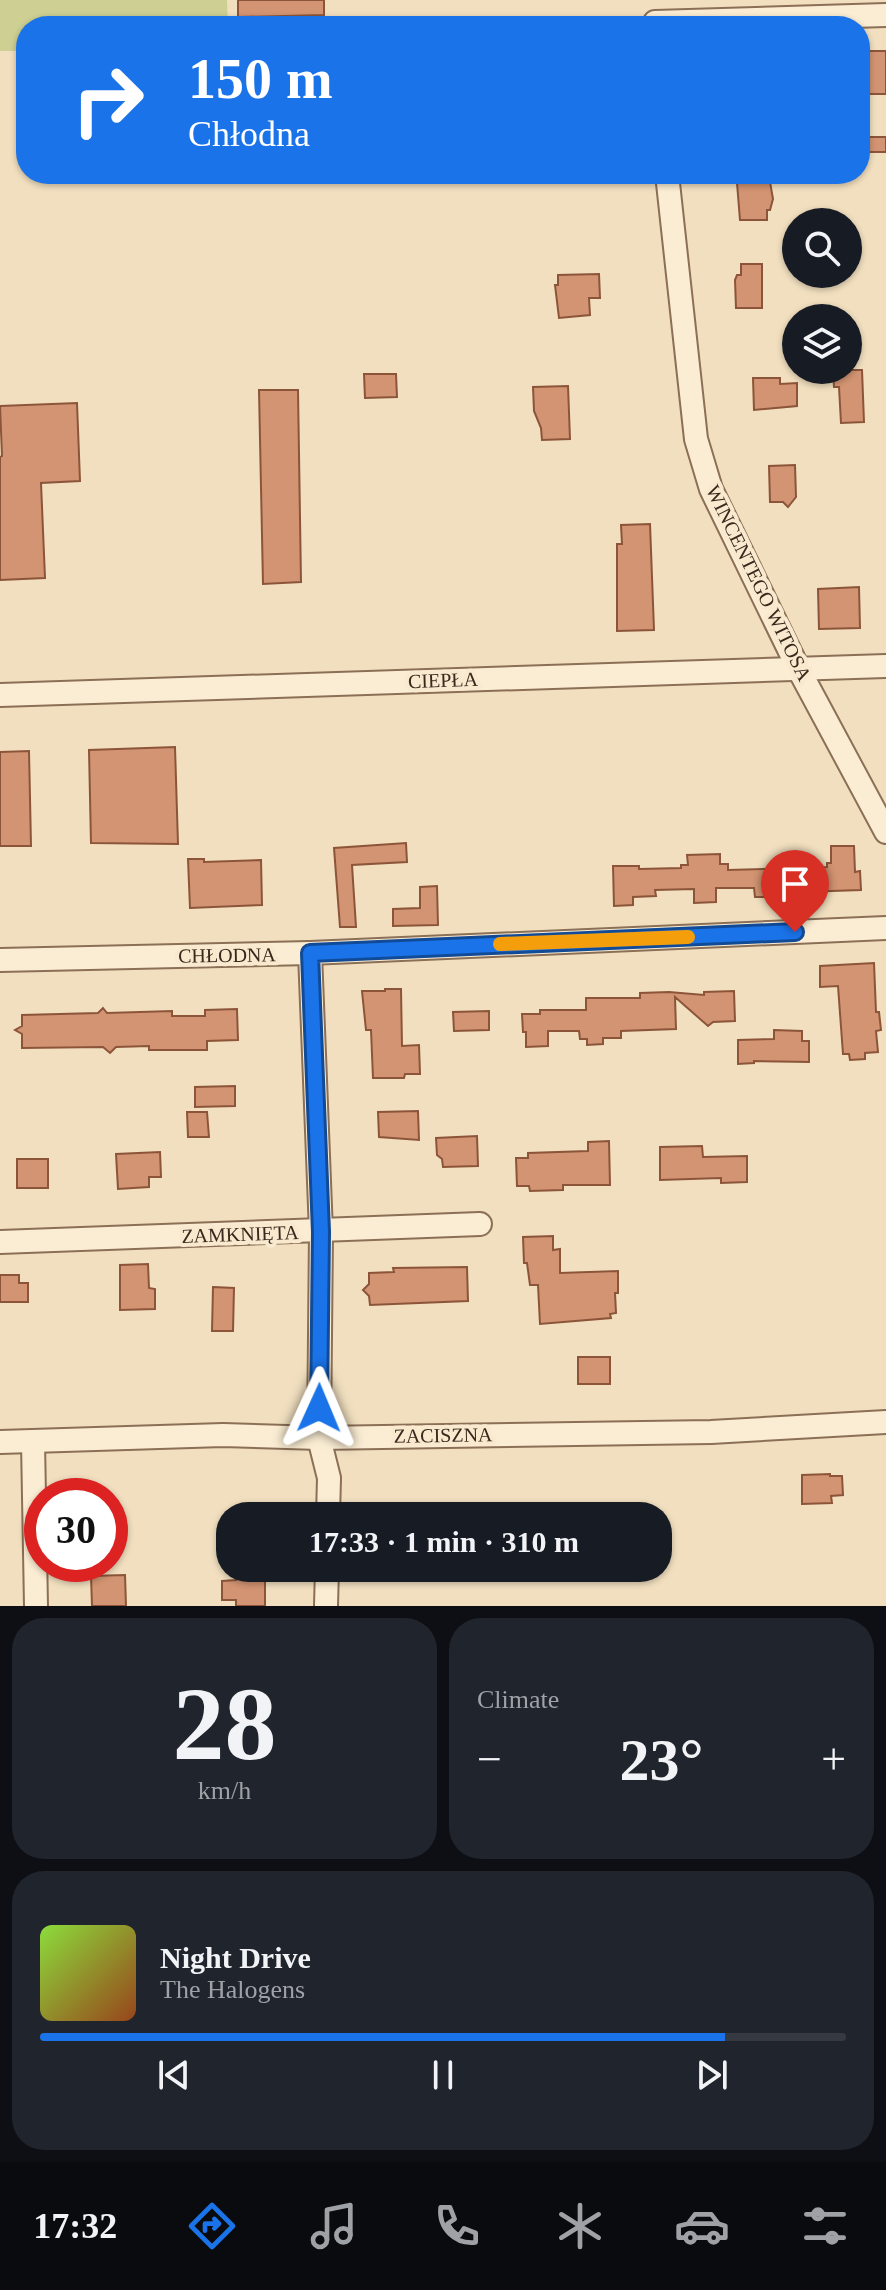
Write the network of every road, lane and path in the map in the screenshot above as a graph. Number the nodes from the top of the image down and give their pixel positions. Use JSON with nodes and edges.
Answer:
{"nodes":[{"id":1,"x":886,"y":15,"type":"edge"},
{"id":2,"x":655,"y":16,"type":"edge"},
{"id":3,"x":668,"y":184,"type":"edge"},
{"id":4,"x":886,"y":666,"type":"edge"},
{"id":5,"x":798,"y":668,"type":"junction"},
{"id":6,"x":0,"y":695,"type":"edge"},
{"id":7,"x":886,"y":832,"type":"edge"},
{"id":8,"x":886,"y":928,"type":"edge"},
{"id":9,"x":310,"y":953,"type":"junction"},
{"id":10,"x":0,"y":960,"type":"edge"},
{"id":11,"x":480,"y":1224,"type":"dead end"},
{"id":12,"x":321,"y":1232,"type":"junction"},
{"id":13,"x":0,"y":1242,"type":"edge"},
{"id":14,"x":886,"y":1422,"type":"edge"},
{"id":15,"x":319,"y":1438,"type":"junction"},
{"id":16,"x":0,"y":1442,"type":"edge"},
{"id":17,"x":33,"y":1442,"type":"junction"},
{"id":18,"x":328,"y":1502,"type":"edge"},
{"id":19,"x":327,"y":1582,"type":"edge"},
{"id":20,"x":36,"y":1606,"type":"edge"},
{"id":21,"x":326,"y":1606,"type":"edge"}],
"edges":[{"from":1,"to":2,"type":"street"},
{"from":3,"to":5,"type":"street","name":"WINCENTEGO WITOSA"},
{"from":4,"to":5,"type":"street","name":"CIEPŁA"},
{"from":5,"to":6,"type":"street","name":"CIEPŁA"},
{"from":5,"to":7,"type":"street","name":"WINCENTEGO WITOSA"},
{"from":8,"to":9,"type":"street","name":"CHŁODNA"},
{"from":9,"to":10,"type":"street","name":"CHŁODNA"},
{"from":9,"to":12,"type":"street"},
{"from":11,"to":12,"type":"street","name":"ZAMKNIĘTA"},
{"from":12,"to":13,"type":"street","name":"ZAMKNIĘTA"},
{"from":12,"to":15,"type":"street"},
{"from":14,"to":15,"type":"street","name":"ZACISZNA"},
{"from":15,"to":17,"type":"street","name":"ZACISZNA"},
{"from":15,"to":18,"type":"street"},
{"from":16,"to":17,"type":"street","name":"ZACISZNA"},
{"from":17,"to":20,"type":"street"},
{"from":19,"to":21,"type":"street"}]}
